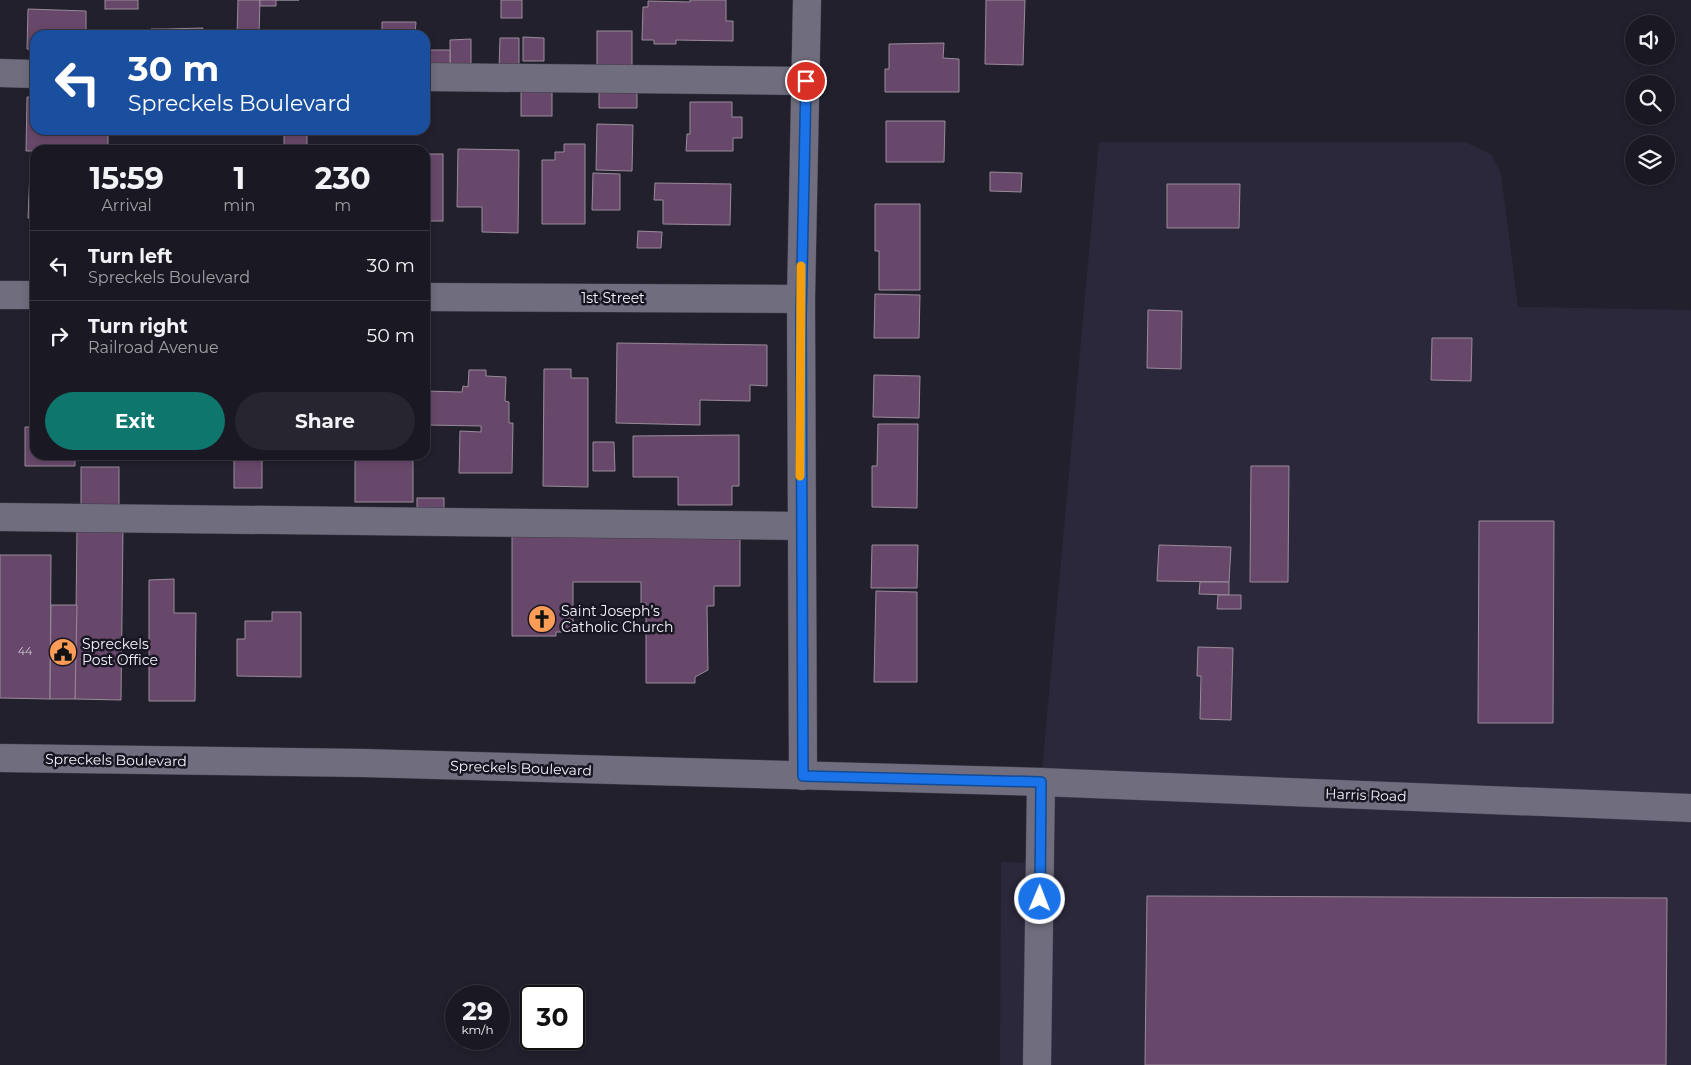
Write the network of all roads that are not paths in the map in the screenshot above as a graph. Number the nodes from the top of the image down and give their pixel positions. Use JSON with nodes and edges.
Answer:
{"nodes":[{"id":1,"x":807,"y":0,"type":"edge"},
{"id":2,"x":0,"y":73,"type":"edge"},
{"id":3,"x":30,"y":74,"type":"edge"},
{"id":4,"x":430,"y":77,"type":"edge"},
{"id":5,"x":806,"y":81,"type":"junction"},
{"id":6,"x":0,"y":295,"type":"edge"},
{"id":7,"x":30,"y":295,"type":"edge"},
{"id":8,"x":430,"y":297,"type":"edge"},
{"id":9,"x":801,"y":299,"type":"junction"},
{"id":10,"x":0,"y":517,"type":"edge"},
{"id":11,"x":800,"y":526,"type":"junction"},
{"id":12,"x":0,"y":758,"type":"edge"},
{"id":13,"x":803,"y":776,"type":"junction"},
{"id":14,"x":1041,"y":782,"type":"junction"},
{"id":15,"x":1691,"y":808,"type":"edge"},
{"id":16,"x":1037,"y":1065,"type":"edge"}],
"edges":[{"from":1,"to":5,"type":"street"},
{"from":2,"to":3,"type":"street"},
{"from":4,"to":5,"type":"street"},
{"from":5,"to":9,"type":"street"},
{"from":6,"to":7,"type":"street"},
{"from":8,"to":9,"type":"street","name":"1st Street"},
{"from":9,"to":11,"type":"street"},
{"from":10,"to":11,"type":"street"},
{"from":11,"to":13,"type":"street"},
{"from":12,"to":13,"type":"street","name":"Spreckels Boulevard"},
{"from":13,"to":14,"type":"street","name":"Spreckels Boulevard"},
{"from":14,"to":15,"type":"street","name":"Harris Road"},
{"from":14,"to":16,"type":"street"}]}
